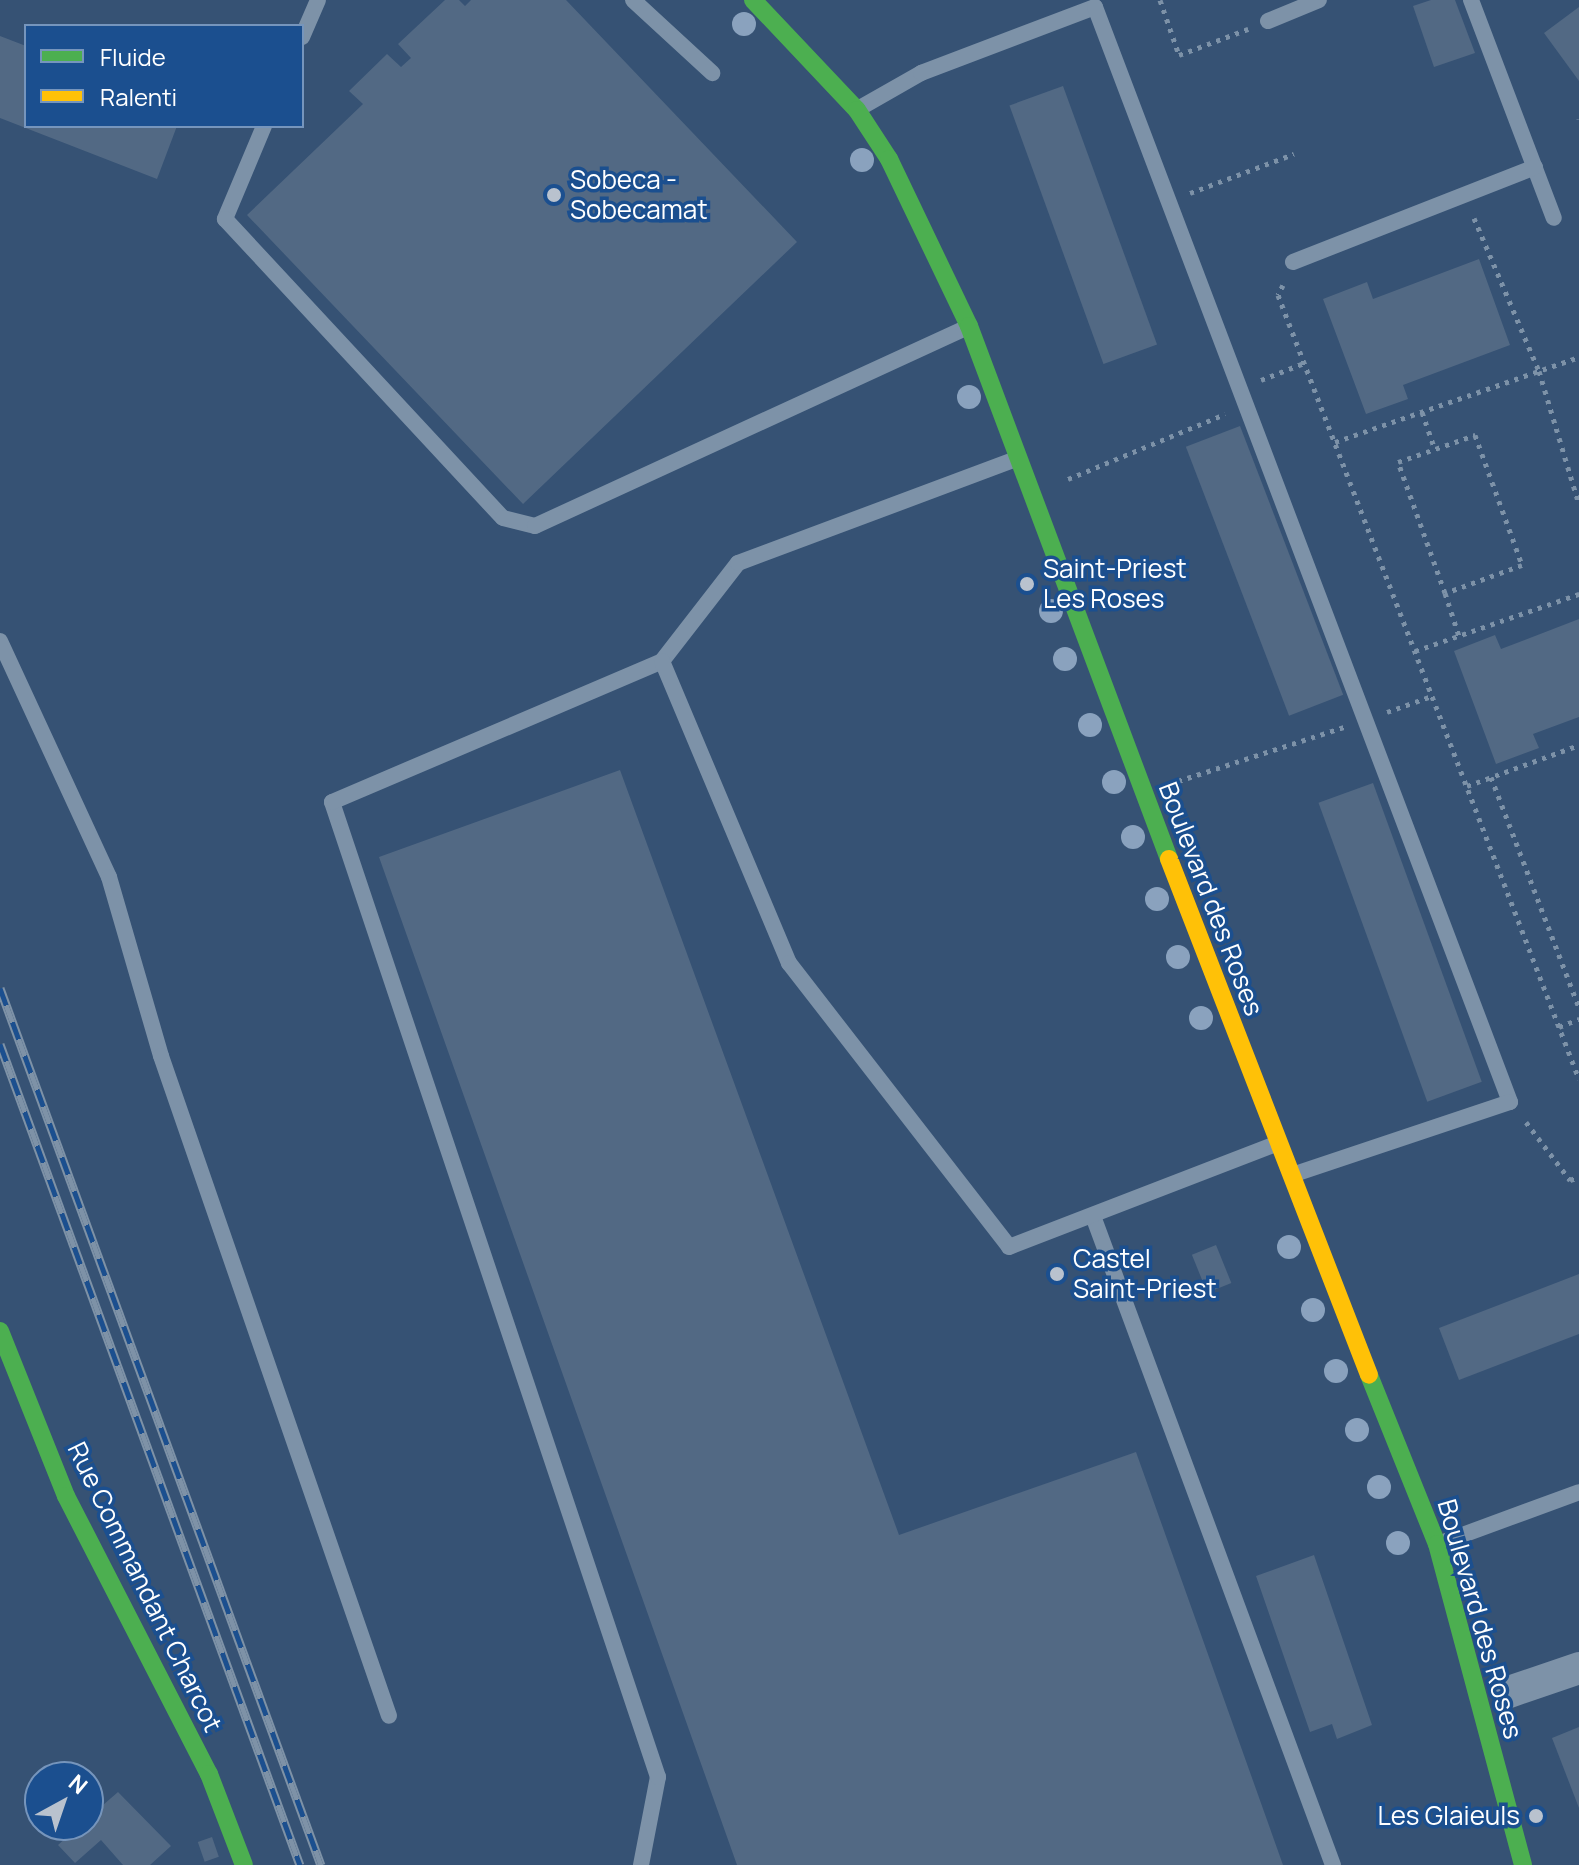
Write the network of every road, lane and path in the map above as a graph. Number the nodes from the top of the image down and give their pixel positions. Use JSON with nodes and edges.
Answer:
{"nodes":[{"id":1,"x":318,"y":0,"type":"edge"},
{"id":2,"x":633,"y":0,"type":"edge"},
{"id":3,"x":1160,"y":0,"type":"edge"},
{"id":4,"x":1319,"y":0,"type":"edge"},
{"id":5,"x":1471,"y":0,"type":"edge"},
{"id":6,"x":759,"y":1,"type":"edge"},
{"id":7,"x":1268,"y":21,"type":"joint"},
{"id":8,"x":304,"y":32,"type":"edge"},
{"id":9,"x":712,"y":73,"type":"dead end"},
{"id":10,"x":857,"y":110,"type":"junction"},
{"id":11,"x":263,"y":128,"type":"edge"},
{"id":12,"x":1294,"y":154,"type":"dead end"},
{"id":13,"x":1535,"y":167,"type":"junction"},
{"id":14,"x":1464,"y":195,"type":"junction"},
{"id":15,"x":1170,"y":200,"type":"junction"},
{"id":16,"x":1554,"y":218,"type":"dead end"},
{"id":17,"x":1293,"y":262,"type":"joint"},
{"id":18,"x":969,"y":326,"type":"junction"},
{"id":19,"x":1579,"y":357,"type":"edge"},
{"id":20,"x":1305,"y":363,"type":"junction"},
{"id":21,"x":1285,"y":371,"type":"dead end"},
{"id":22,"x":1539,"y":371,"type":"junction"},
{"id":23,"x":1248,"y":404,"type":"junction"},
{"id":24,"x":1422,"y":412,"type":"junction"},
{"id":25,"x":1335,"y":442,"type":"junction"},
{"id":26,"x":1435,"y":449,"type":"junction"},
{"id":27,"x":1016,"y":459,"type":"junction"},
{"id":28,"x":1033,"y":503,"type":"junction"},
{"id":29,"x":1579,"y":504,"type":"edge"},
{"id":30,"x":1445,"y":593,"type":"junction"},
{"id":31,"x":1579,"y":594,"type":"edge"},
{"id":32,"x":1459,"y":636,"type":"junction"},
{"id":33,"x":0,"y":641,"type":"edge"},
{"id":34,"x":1415,"y":651,"type":"junction"},
{"id":35,"x":662,"y":661,"type":"junction"},
{"id":36,"x":1432,"y":696,"type":"junction"},
{"id":37,"x":1411,"y":704,"type":"dead end"},
{"id":38,"x":1369,"y":719,"type":"junction"},
{"id":39,"x":1579,"y":745,"type":"edge"},
{"id":40,"x":1491,"y":777,"type":"junction"},
{"id":41,"x":1467,"y":786,"type":"junction"},
{"id":42,"x":1143,"y":793,"type":"junction"},
{"id":43,"x":1579,"y":1008,"type":"edge"},
{"id":44,"x":1579,"y":1019,"type":"edge"},
{"id":45,"x":1559,"y":1027,"type":"junction"},
{"id":46,"x":1579,"y":1079,"type":"edge"},
{"id":47,"x":1510,"y":1102,"type":"junction"},
{"id":48,"x":1276,"y":1144,"type":"junction"},
{"id":49,"x":1288,"y":1176,"type":"junction"},
{"id":50,"x":1579,"y":1177,"type":"edge"},
{"id":51,"x":1093,"y":1216,"type":"junction"},
{"id":52,"x":0,"y":1331,"type":"edge"},
{"id":53,"x":1579,"y":1492,"type":"edge"},
{"id":54,"x":1437,"y":1544,"type":"junction"},
{"id":55,"x":1579,"y":1668,"type":"edge"},
{"id":56,"x":1509,"y":1692,"type":"dead end"},
{"id":57,"x":389,"y":1716,"type":"dead end"},
{"id":58,"x":244,"y":1865,"type":"edge"},
{"id":59,"x":641,"y":1865,"type":"edge"},
{"id":60,"x":1333,"y":1865,"type":"edge"},
{"id":61,"x":1523,"y":1865,"type":"edge"}],
"edges":[{"from":1,"to":8,"type":"lane"},
{"from":2,"to":9,"type":"lane"},
{"from":3,"to":7,"type":"path"},
{"from":4,"to":7,"type":"lane"},
{"from":5,"to":13,"type":"lane"},
{"from":6,"to":10,"type":"street","name":"Boulevard des Roses"},
{"from":10,"to":15,"type":"lane"},
{"from":10,"to":18,"type":"street","name":"Boulevard des Roses"},
{"from":11,"to":18,"type":"lane"},
{"from":12,"to":15,"type":"path"},
{"from":13,"to":14,"type":"lane"},
{"from":13,"to":16,"type":"lane"},
{"from":14,"to":17,"type":"lane"},
{"from":14,"to":22,"type":"path"},
{"from":15,"to":23,"type":"lane"},
{"from":17,"to":20,"type":"path"},
{"from":18,"to":27,"type":"street","name":"Boulevard des Roses"},
{"from":19,"to":22,"type":"path"},
{"from":20,"to":21,"type":"path"},
{"from":20,"to":25,"type":"path"},
{"from":22,"to":24,"type":"path"},
{"from":22,"to":29,"type":"path"},
{"from":23,"to":28,"type":"path"},
{"from":23,"to":38,"type":"lane"},
{"from":24,"to":25,"type":"path"},
{"from":24,"to":26,"type":"path"},
{"from":25,"to":34,"type":"path"},
{"from":26,"to":30,"type":"path"},
{"from":26,"to":30,"type":"path"},
{"from":27,"to":28,"type":"street","name":"Boulevard des Roses"},
{"from":27,"to":35,"type":"lane"},
{"from":28,"to":42,"type":"street","name":"Boulevard des Roses"},
{"from":30,"to":32,"type":"path"},
{"from":31,"to":32,"type":"path"},
{"from":32,"to":34,"type":"path"},
{"from":33,"to":57,"type":"lane"},
{"from":34,"to":36,"type":"path"},
{"from":35,"to":51,"type":"lane"},
{"from":35,"to":59,"type":"lane"},
{"from":36,"to":37,"type":"path"},
{"from":36,"to":41,"type":"path"},
{"from":38,"to":42,"type":"path"},
{"from":38,"to":47,"type":"lane"},
{"from":39,"to":40,"type":"path"},
{"from":40,"to":41,"type":"path"},
{"from":40,"to":43,"type":"path"},
{"from":41,"to":45,"type":"path"},
{"from":42,"to":48,"type":"street","name":"Boulevard des Roses"},
{"from":44,"to":45,"type":"path"},
{"from":45,"to":46,"type":"path"},
{"from":47,"to":49,"type":"lane"},
{"from":47,"to":50,"type":"path"},
{"from":48,"to":49,"type":"street","name":"Boulevard des Roses"},
{"from":48,"to":51,"type":"lane"},
{"from":49,"to":54,"type":"street","name":"Boulevard des Roses"},
{"from":51,"to":60,"type":"lane"},
{"from":52,"to":58,"type":"street","name":"Rue Commandant Charcot"},
{"from":53,"to":54,"type":"lane"},
{"from":54,"to":61,"type":"street","name":"Boulevard des Roses"},
{"from":55,"to":56,"type":"street"}]}
